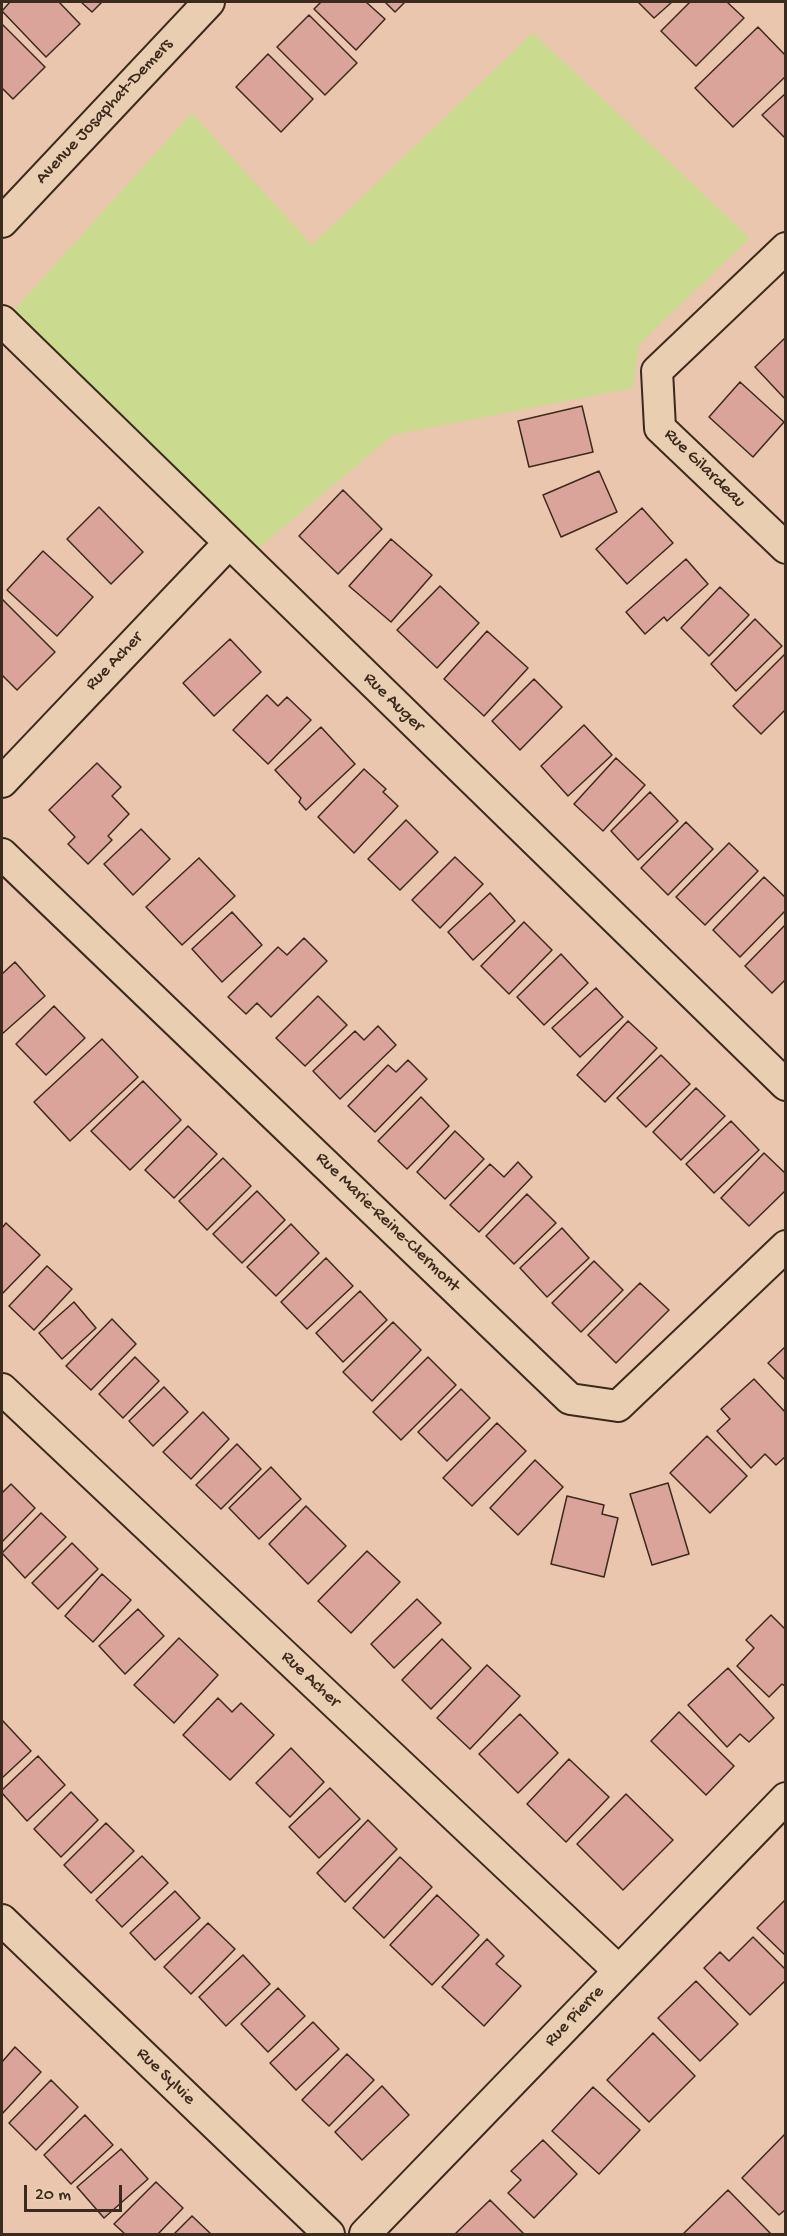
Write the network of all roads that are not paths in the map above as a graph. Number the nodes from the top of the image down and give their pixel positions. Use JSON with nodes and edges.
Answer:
{"nodes":[{"id":1,"x":209,"y":2,"type":"edge"},
{"id":2,"x":2,"y":222,"type":"edge"},
{"id":3,"x":786,"y":248,"type":"edge"},
{"id":4,"x":2,"y":321,"type":"edge"},
{"id":5,"x":229,"y":543,"type":"junction"},
{"id":6,"x":786,"y":548,"type":"edge"},
{"id":7,"x":2,"y":782,"type":"edge"},
{"id":8,"x":2,"y":854,"type":"edge"},
{"id":9,"x":786,"y":1085,"type":"edge"},
{"id":10,"x":786,"y":1246,"type":"edge"},
{"id":11,"x":2,"y":1389,"type":"edge"},
{"id":12,"x":786,"y":1798,"type":"edge"},
{"id":13,"x":2,"y":1920,"type":"edge"},
{"id":14,"x":619,"y":1971,"type":"junction"},
{"id":15,"x":329,"y":2235,"type":"edge"},
{"id":16,"x":365,"y":2235,"type":"edge"}],
"edges":[{"from":1,"to":2,"type":"street","name":"Avenue Josaphat-Demers"},
{"from":3,"to":6,"type":"street","name":"Rue Gilardeau"},
{"from":4,"to":5,"type":"street","name":"Rue Auger"},
{"from":5,"to":7,"type":"street","name":"Rue Acher"},
{"from":5,"to":9,"type":"street","name":"Rue Auger"},
{"from":8,"to":10,"type":"street","name":"Rue Marie-Reine-Clermont"},
{"from":11,"to":14,"type":"street","name":"Rue Acher"},
{"from":12,"to":14,"type":"street","name":"Rue Pierre"},
{"from":13,"to":15,"type":"street","name":"Rue Sylvie"},
{"from":14,"to":16,"type":"street","name":"Rue Pierre"}]}
